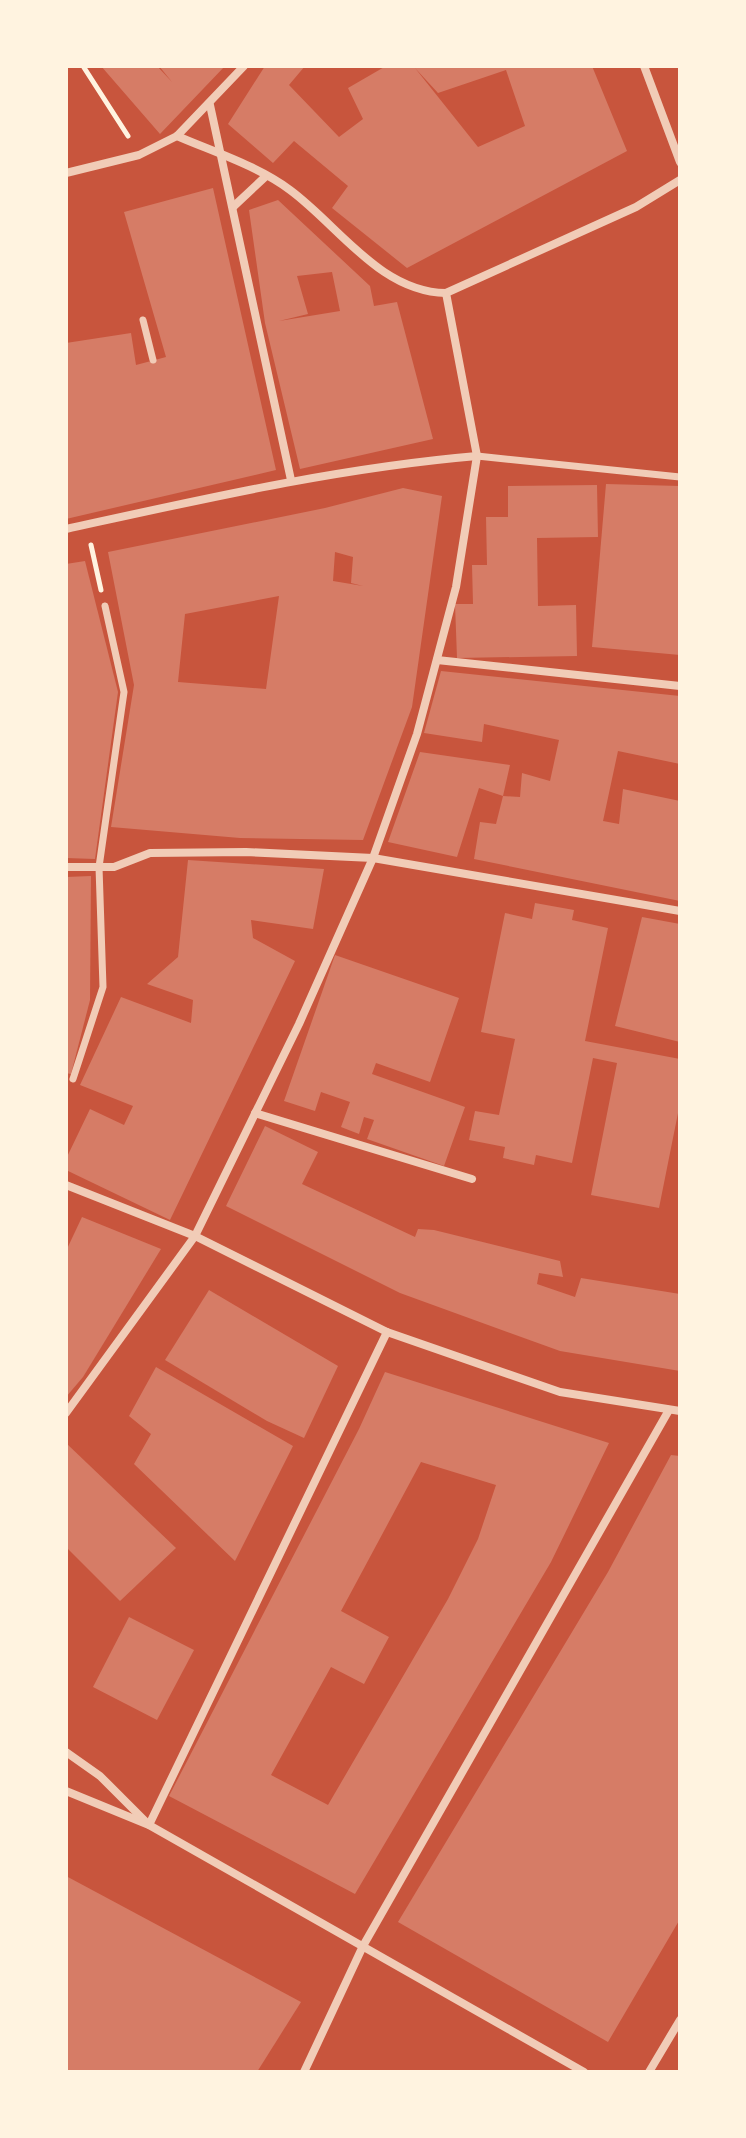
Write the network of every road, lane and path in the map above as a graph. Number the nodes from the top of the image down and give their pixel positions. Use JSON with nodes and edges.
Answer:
{"nodes":[{"id":1,"x":83,"y":66,"type":"edge"},
{"id":2,"x":244,"y":66,"type":"edge"},
{"id":3,"x":644,"y":66,"type":"edge"},
{"id":4,"x":210,"y":105,"type":"junction"},
{"id":5,"x":177,"y":136,"type":"junction"},
{"id":6,"x":139,"y":155,"type":"junction"},
{"id":7,"x":223,"y":156,"type":"junction"},
{"id":8,"x":680,"y":162,"type":"edge"},
{"id":9,"x":66,"y":173,"type":"edge"},
{"id":10,"x":265,"y":177,"type":"junction"},
{"id":11,"x":680,"y":180,"type":"edge"},
{"id":12,"x":233,"y":207,"type":"junction"},
{"id":13,"x":446,"y":293,"type":"junction"},
{"id":14,"x":143,"y":320,"type":"dead end"},
{"id":15,"x":153,"y":360,"type":"dead end"},
{"id":16,"x":477,"y":456,"type":"junction"},
{"id":17,"x":680,"y":477,"type":"edge"},
{"id":18,"x":291,"y":480,"type":"junction"},
{"id":19,"x":87,"y":525,"type":"junction"},
{"id":20,"x":66,"y":529,"type":"edge"},
{"id":21,"x":105,"y":606,"type":"joint"},
{"id":22,"x":437,"y":660,"type":"junction"},
{"id":23,"x":680,"y":686,"type":"edge"},
{"id":24,"x":373,"y":858,"type":"junction"},
{"id":25,"x":66,"y":867,"type":"edge"},
{"id":26,"x":99,"y":867,"type":"junction"},
{"id":27,"x":680,"y":911,"type":"edge"},
{"id":28,"x":73,"y":1079,"type":"dead end"},
{"id":29,"x":255,"y":1113,"type":"junction"},
{"id":30,"x":472,"y":1179,"type":"dead end"},
{"id":31,"x":66,"y":1185,"type":"edge"},
{"id":32,"x":195,"y":1236,"type":"junction"},
{"id":33,"x":387,"y":1332,"type":"junction"},
{"id":34,"x":669,"y":1410,"type":"junction"},
{"id":35,"x":680,"y":1411,"type":"edge"},
{"id":36,"x":66,"y":1413,"type":"edge"},
{"id":37,"x":66,"y":1752,"type":"edge"},
{"id":38,"x":66,"y":1791,"type":"edge"},
{"id":39,"x":149,"y":1825,"type":"junction"},
{"id":40,"x":363,"y":1946,"type":"junction"},
{"id":41,"x":680,"y":2020,"type":"edge"},
{"id":42,"x":304,"y":2072,"type":"edge"},
{"id":43,"x":584,"y":2072,"type":"edge"},
{"id":44,"x":649,"y":2072,"type":"edge"}],
"edges":[{"from":1,"to":6,"type":"path"},
{"from":2,"to":4,"type":"street"},
{"from":3,"to":8,"type":"street"},
{"from":4,"to":5,"type":"street"},
{"from":4,"to":7,"type":"street"},
{"from":5,"to":6,"type":"street"},
{"from":5,"to":7,"type":"street"},
{"from":6,"to":9,"type":"street"},
{"from":7,"to":10,"type":"street"},
{"from":7,"to":12,"type":"street"},
{"from":10,"to":12,"type":"street"},
{"from":10,"to":13,"type":"street"},
{"from":11,"to":13,"type":"street"},
{"from":12,"to":18,"type":"street"},
{"from":13,"to":16,"type":"street"},
{"from":14,"to":15,"type":"street"},
{"from":16,"to":17,"type":"street"},
{"from":16,"to":18,"type":"street"},
{"from":16,"to":22,"type":"street"},
{"from":18,"to":19,"type":"street"},
{"from":19,"to":20,"type":"street"},
{"from":19,"to":21,"type":"path"},
{"from":21,"to":26,"type":"street"},
{"from":22,"to":23,"type":"street"},
{"from":22,"to":24,"type":"street"},
{"from":24,"to":26,"type":"street"},
{"from":24,"to":27,"type":"street"},
{"from":24,"to":29,"type":"street"},
{"from":25,"to":26,"type":"street"},
{"from":26,"to":28,"type":"street"},
{"from":29,"to":30,"type":"street"},
{"from":29,"to":32,"type":"street"},
{"from":31,"to":32,"type":"street"},
{"from":32,"to":33,"type":"street"},
{"from":32,"to":36,"type":"street"},
{"from":33,"to":34,"type":"street"},
{"from":33,"to":39,"type":"street"},
{"from":34,"to":35,"type":"street"},
{"from":34,"to":40,"type":"street"},
{"from":37,"to":39,"type":"street"},
{"from":38,"to":39,"type":"street"},
{"from":39,"to":40,"type":"street"},
{"from":40,"to":42,"type":"street"},
{"from":40,"to":43,"type":"street"},
{"from":41,"to":44,"type":"street"}]}
